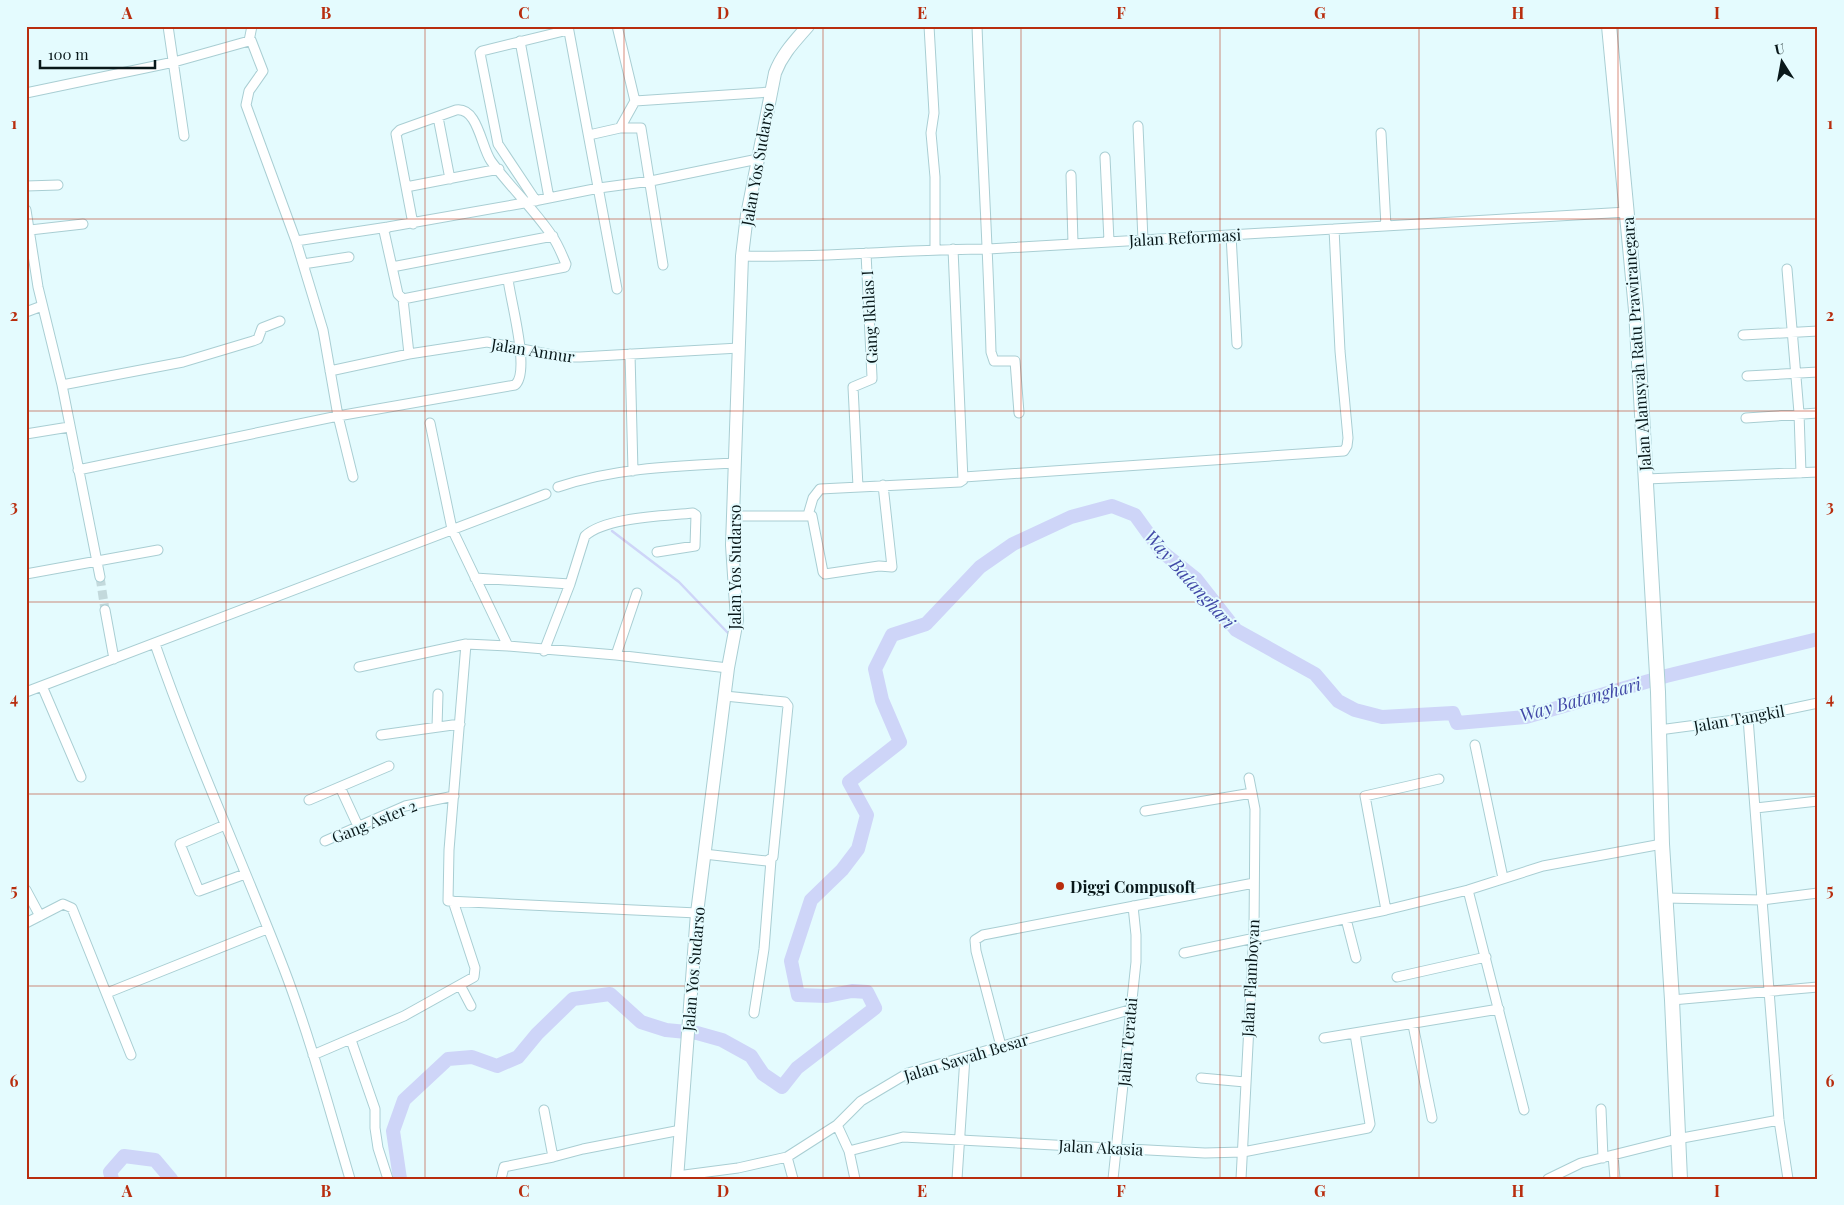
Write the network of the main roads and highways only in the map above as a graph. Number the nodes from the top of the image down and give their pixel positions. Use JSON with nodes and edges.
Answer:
{"nodes":[{"id":1,"x":1609,"y":26,"type":"edge"},
{"id":2,"x":1680,"y":1179,"type":"edge"}],
"edges":[{"from":1,"to":2,"type":"main road","name":"Jalan Alamsyah Ratu Prawiranegara"}]}
